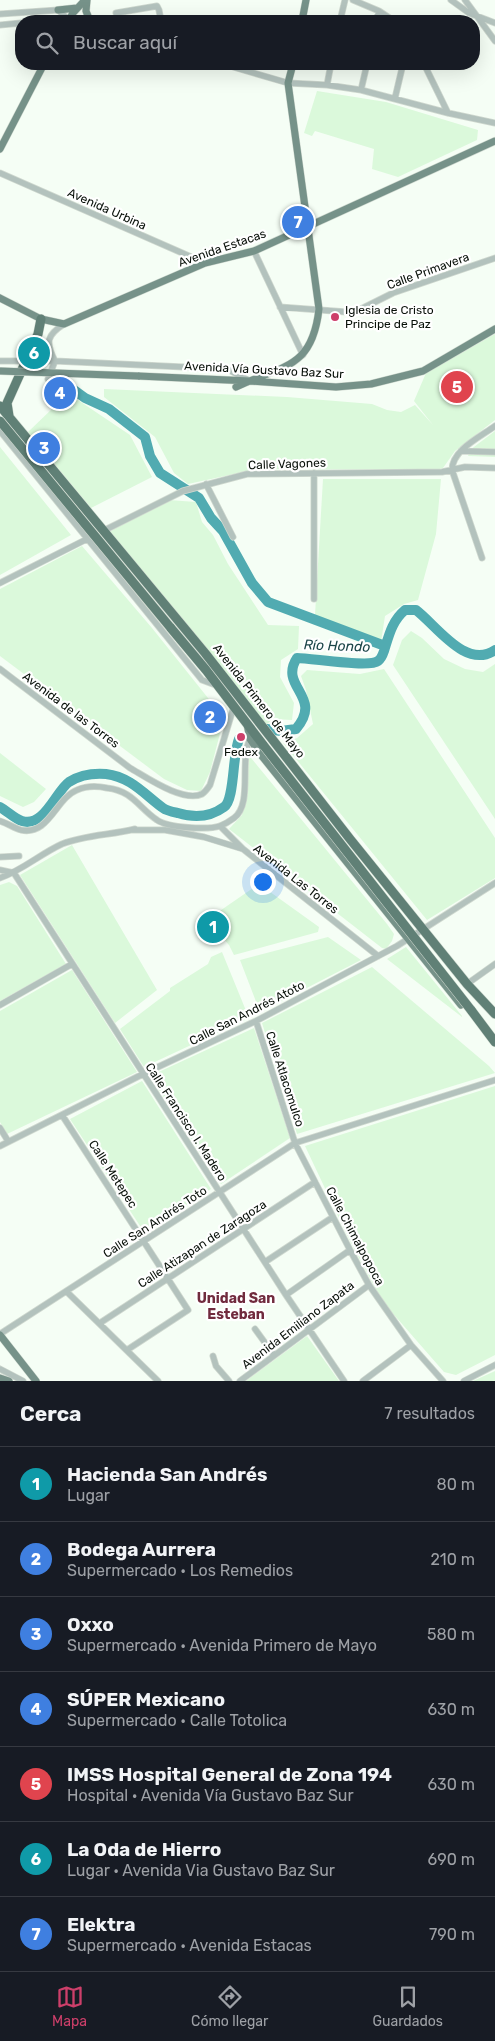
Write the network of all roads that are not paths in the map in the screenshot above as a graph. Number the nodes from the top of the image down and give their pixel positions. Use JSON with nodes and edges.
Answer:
{"nodes":[{"id":1,"x":85,"y":0,"type":"edge"},
{"id":2,"x":306,"y":0,"type":"edge"},
{"id":3,"x":345,"y":0,"type":"edge"},
{"id":4,"x":353,"y":0,"type":"edge"},
{"id":5,"x":450,"y":0,"type":"edge"},
{"id":6,"x":466,"y":0,"type":"edge"},
{"id":7,"x":77,"y":8,"type":"junction"},
{"id":8,"x":58,"y":10,"type":"junction"},
{"id":9,"x":379,"y":11,"type":"junction"},
{"id":10,"x":116,"y":13,"type":"dead end"},
{"id":11,"x":0,"y":14,"type":"edge"},
{"id":12,"x":64,"y":15,"type":"edge"},
{"id":13,"x":74,"y":15,"type":"edge"},
{"id":14,"x":88,"y":15,"type":"edge"},
{"id":15,"x":160,"y":15,"type":"edge"},
{"id":16,"x":303,"y":15,"type":"edge"},
{"id":17,"x":341,"y":15,"type":"edge"},
{"id":18,"x":378,"y":15,"type":"edge"},
{"id":19,"x":385,"y":15,"type":"edge"},
{"id":20,"x":474,"y":15,"type":"edge"},
{"id":21,"x":477,"y":15,"type":"edge"},
{"id":22,"x":480,"y":18,"type":"edge"},
{"id":23,"x":480,"y":20,"type":"edge"},
{"id":24,"x":495,"y":23,"type":"edge"},
{"id":25,"x":15,"y":24,"type":"edge"},
{"id":26,"x":0,"y":25,"type":"edge"},
{"id":27,"x":495,"y":41,"type":"edge"},
{"id":28,"x":41,"y":70,"type":"edge"},
{"id":29,"x":244,"y":70,"type":"edge"},
{"id":30,"x":291,"y":70,"type":"edge"},
{"id":31,"x":330,"y":70,"type":"edge"},
{"id":32,"x":366,"y":70,"type":"edge"},
{"id":33,"x":402,"y":70,"type":"edge"},
{"id":34,"x":427,"y":70,"type":"edge"},
{"id":35,"x":288,"y":83,"type":"junction"},
{"id":36,"x":327,"y":84,"type":"junction"},
{"id":37,"x":361,"y":90,"type":"junction"},
{"id":38,"x":395,"y":98,"type":"junction"},
{"id":39,"x":448,"y":113,"type":"junction"},
{"id":40,"x":495,"y":123,"type":"edge"},
{"id":41,"x":495,"y":141,"type":"edge"},
{"id":42,"x":0,"y":149,"type":"edge"},
{"id":43,"x":0,"y":173,"type":"edge"},
{"id":44,"x":308,"y":226,"type":"junction"},
{"id":45,"x":254,"y":251,"type":"junction"},
{"id":46,"x":495,"y":258,"type":"edge"},
{"id":47,"x":205,"y":263,"type":"junction"},
{"id":48,"x":0,"y":298,"type":"edge"},
{"id":49,"x":280,"y":307,"type":"junction"},
{"id":50,"x":319,"y":309,"type":"junction"},
{"id":51,"x":41,"y":319,"type":"junction"},
{"id":52,"x":64,"y":324,"type":"junction"},
{"id":53,"x":495,"y":329,"type":"edge"},
{"id":54,"x":303,"y":355,"type":"junction"},
{"id":55,"x":0,"y":361,"type":"edge"},
{"id":56,"x":25,"y":361,"type":"junction"},
{"id":57,"x":55,"y":361,"type":"junction"},
{"id":58,"x":0,"y":371,"type":"edge"},
{"id":59,"x":48,"y":379,"type":"dead end"},
{"id":60,"x":250,"y":380,"type":"junction"},
{"id":61,"x":236,"y":387,"type":"dead end"},
{"id":62,"x":0,"y":406,"type":"edge"},
{"id":63,"x":9,"y":416,"type":"junction"},
{"id":64,"x":0,"y":421,"type":"edge"},
{"id":65,"x":495,"y":426,"type":"edge"},
{"id":66,"x":0,"y":432,"type":"edge"},
{"id":67,"x":460,"y":452,"type":"junction"},
{"id":68,"x":495,"y":452,"type":"edge"},
{"id":69,"x":495,"y":468,"type":"edge"},
{"id":70,"x":452,"y":470,"type":"junction"},
{"id":71,"x":314,"y":473,"type":"junction"},
{"id":72,"x":206,"y":484,"type":"junction"},
{"id":73,"x":68,"y":488,"type":"junction"},
{"id":74,"x":54,"y":499,"type":"junction"},
{"id":75,"x":103,"y":531,"type":"junction"},
{"id":76,"x":234,"y":537,"type":"dead end"},
{"id":77,"x":87,"y":539,"type":"junction"},
{"id":78,"x":482,"y":558,"type":"dead end"},
{"id":79,"x":0,"y":583,"type":"edge"},
{"id":80,"x":314,"y":599,"type":"dead end"},
{"id":81,"x":0,"y":669,"type":"edge"},
{"id":82,"x":218,"y":686,"type":"junction"},
{"id":83,"x":234,"y":706,"type":"junction"},
{"id":84,"x":247,"y":724,"type":"junction"},
{"id":85,"x":250,"y":739,"type":"junction"},
{"id":86,"x":0,"y":820,"type":"edge"},
{"id":87,"x":159,"y":822,"type":"junction"},
{"id":88,"x":220,"y":826,"type":"junction"},
{"id":89,"x":133,"y":830,"type":"junction"},
{"id":90,"x":350,"y":839,"type":"junction"},
{"id":91,"x":243,"y":849,"type":"junction"},
{"id":92,"x":337,"y":850,"type":"junction"},
{"id":93,"x":19,"y":856,"type":"dead end"},
{"id":94,"x":0,"y":857,"type":"edge"},
{"id":95,"x":0,"y":870,"type":"edge"},
{"id":96,"x":14,"y":873,"type":"junction"},
{"id":97,"x":0,"y":878,"type":"edge"},
{"id":98,"x":495,"y":883,"type":"edge"},
{"id":99,"x":401,"y":929,"type":"junction"},
{"id":100,"x":423,"y":930,"type":"junction"},
{"id":101,"x":408,"y":939,"type":"junction"},
{"id":102,"x":397,"y":946,"type":"junction"},
{"id":103,"x":378,"y":956,"type":"junction"},
{"id":104,"x":72,"y":964,"type":"junction"},
{"id":105,"x":495,"y":964,"type":"edge"},
{"id":106,"x":467,"y":984,"type":"junction"},
{"id":107,"x":0,"y":1006,"type":"edge"},
{"id":108,"x":495,"y":1014,"type":"edge"},
{"id":109,"x":256,"y":1021,"type":"junction"},
{"id":110,"x":481,"y":1024,"type":"junction"},
{"id":111,"x":495,"y":1042,"type":"edge"},
{"id":112,"x":143,"y":1074,"type":"junction"},
{"id":113,"x":495,"y":1080,"type":"edge"},
{"id":114,"x":62,"y":1115,"type":"junction"},
{"id":115,"x":0,"y":1128,"type":"edge"},
{"id":116,"x":8,"y":1141,"type":"junction"},
{"id":117,"x":295,"y":1143,"type":"junction"},
{"id":118,"x":0,"y":1146,"type":"edge"},
{"id":119,"x":315,"y":1182,"type":"junction"},
{"id":120,"x":220,"y":1192,"type":"junction"},
{"id":121,"x":332,"y":1217,"type":"junction"},
{"id":122,"x":244,"y":1229,"type":"junction"},
{"id":123,"x":145,"y":1240,"type":"junction"},
{"id":124,"x":350,"y":1250,"type":"junction"},
{"id":125,"x":265,"y":1262,"type":"junction"},
{"id":126,"x":168,"y":1278,"type":"junction"},
{"id":127,"x":368,"y":1286,"type":"junction"},
{"id":128,"x":67,"y":1292,"type":"junction"},
{"id":129,"x":286,"y":1295,"type":"junction"},
{"id":130,"x":100,"y":1323,"type":"junction"},
{"id":131,"x":255,"y":1329,"type":"dead end"},
{"id":132,"x":309,"y":1330,"type":"junction"},
{"id":133,"x":0,"y":1335,"type":"edge"},
{"id":134,"x":411,"y":1345,"type":"junction"},
{"id":135,"x":128,"y":1350,"type":"junction"},
{"id":136,"x":274,"y":1355,"type":"junction"},
{"id":137,"x":213,"y":1356,"type":"dead end"},
{"id":138,"x":495,"y":1365,"type":"edge"},
{"id":139,"x":0,"y":1369,"type":"edge"},
{"id":140,"x":28,"y":1371,"type":"junction"},
{"id":141,"x":0,"y":1378,"type":"edge"},
{"id":142,"x":9,"y":1381,"type":"edge"},
{"id":143,"x":24,"y":1381,"type":"edge"},
{"id":144,"x":36,"y":1381,"type":"edge"},
{"id":145,"x":158,"y":1381,"type":"edge"},
{"id":146,"x":229,"y":1381,"type":"edge"},
{"id":147,"x":240,"y":1381,"type":"edge"},
{"id":148,"x":344,"y":1381,"type":"edge"},
{"id":149,"x":363,"y":1381,"type":"edge"},
{"id":150,"x":443,"y":1381,"type":"edge"},
{"id":151,"x":464,"y":1381,"type":"edge"}],
"edges":[{"from":1,"to":7,"type":"main road"},
{"from":1,"to":14,"type":"main road"},
{"from":2,"to":16,"type":"main road"},
{"from":3,"to":17,"type":"street"},
{"from":4,"to":9,"type":"street"},
{"from":5,"to":20,"type":"street"},
{"from":6,"to":21,"type":"street"},
{"from":7,"to":8,"type":"main road"},
{"from":7,"to":13,"type":"main road"},
{"from":8,"to":11,"type":"street"},
{"from":8,"to":12,"type":"street"},
{"from":9,"to":18,"type":"street"},
{"from":9,"to":19,"type":"street"},
{"from":10,"to":15,"type":"street"},
{"from":22,"to":24,"type":"street"},
{"from":23,"to":27,"type":"street"},
{"from":25,"to":26,"type":"street"},
{"from":28,"to":42,"type":"main road"},
{"from":29,"to":35,"type":"street"},
{"from":30,"to":35,"type":"main road"},
{"from":31,"to":36,"type":"street"},
{"from":32,"to":37,"type":"street"},
{"from":33,"to":38,"type":"street"},
{"from":34,"to":39,"type":"street"},
{"from":35,"to":36,"type":"street"},
{"from":35,"to":44,"type":"main road"},
{"from":36,"to":37,"type":"street"},
{"from":37,"to":38,"type":"street"},
{"from":38,"to":39,"type":"street"},
{"from":39,"to":40,"type":"street"},
{"from":41,"to":44,"type":"main road","name":"Avenida Estacas"},
{"from":43,"to":47,"type":"street","name":"Avenida Urbina"},
{"from":44,"to":45,"type":"main road","name":"Avenida Estacas"},
{"from":44,"to":50,"type":"main road"},
{"from":45,"to":47,"type":"main road","name":"Avenida Estacas"},
{"from":45,"to":49,"type":"street"},
{"from":46,"to":50,"type":"street","name":"Calle Primavera"},
{"from":47,"to":52,"type":"main road","name":"Avenida Estacas"},
{"from":48,"to":51,"type":"main road"},
{"from":49,"to":50,"type":"street","name":"Calle Primavera"},
{"from":49,"to":54,"type":"street"},
{"from":50,"to":54,"type":"main road"},
{"from":51,"to":52,"type":"main road"},
{"from":51,"to":56,"type":"highway"},
{"from":52,"to":57,"type":"street"},
{"from":53,"to":60,"type":"main road","name":"Avenida Vía Gustavo Baz Sur"},
{"from":54,"to":60,"type":"main road"},
{"from":55,"to":56,"type":"street"},
{"from":56,"to":57,"type":"street"},
{"from":56,"to":63,"type":"highway"},
{"from":57,"to":59,"type":"street"},
{"from":57,"to":60,"type":"street"},
{"from":58,"to":60,"type":"main road","name":"Avenida Vía Gustavo Baz Sur","bridge":true},
{"from":60,"to":61,"type":"main road"},
{"from":62,"to":63,"type":"highway","name":"Avenida Primero de Mayo"},
{"from":63,"to":73,"type":"highway","name":"Avenida Primero de Mayo"},
{"from":64,"to":82,"type":"highway","name":"Avenida Primero de Mayo","bridge":true},
{"from":65,"to":67,"type":"street"},
{"from":66,"to":74,"type":"street","name":"Avenida Primero de Mayo"},
{"from":67,"to":68,"type":"street"},
{"from":67,"to":70,"type":"street"},
{"from":69,"to":70,"type":"street","name":"Calle Vagones"},
{"from":70,"to":71,"type":"street","name":"Calle Vagones"},
{"from":70,"to":78,"type":"street"},
{"from":71,"to":72,"type":"street","name":"Calle Vagones"},
{"from":71,"to":80,"type":"street"},
{"from":72,"to":75,"type":"street","name":"Calle Vagones"},
{"from":72,"to":76,"type":"street"},
{"from":73,"to":74,"type":"street"},
{"from":73,"to":75,"type":"highway","name":"Avenida Primero de Mayo"},
{"from":74,"to":77,"type":"street","name":"Avenida Primero de Mayo"},
{"from":75,"to":90,"type":"highway","name":"Avenida Primero de Mayo"},
{"from":77,"to":79,"type":"street"},
{"from":77,"to":82,"type":"street","name":"Avenida Primero de Mayo"},
{"from":81,"to":83,"type":"street","name":"Avenida de las Torres"},
{"from":82,"to":83,"type":"highway","name":"Avenida Primero de Mayo"},
{"from":83,"to":84,"type":"highway","name":"Avenida Primero de Mayo"},
{"from":84,"to":85,"type":"main road","name":"Avenida Primero de Mayo"},
{"from":84,"to":110,"type":"highway","name":"Avenida Primero de Mayo","bridge":true},
{"from":85,"to":88,"type":"street"},
{"from":85,"to":92,"type":"main road","name":"Avenida Primero de Mayo"},
{"from":86,"to":87,"type":"street"},
{"from":87,"to":88,"type":"street"},
{"from":87,"to":89,"type":"street"},
{"from":88,"to":91,"type":"street"},
{"from":89,"to":91,"type":"street","name":"Avenida Las Torres"},
{"from":89,"to":96,"type":"street"},
{"from":90,"to":92,"type":"highway"},
{"from":90,"to":100,"type":"highway","name":"Avenida Primero de Mayo"},
{"from":91,"to":103,"type":"street","name":"Avenida Las Torres"},
{"from":92,"to":99,"type":"main road","name":"Avenida Primero de Mayo"},
{"from":93,"to":94,"type":"street"},
{"from":95,"to":96,"type":"street"},
{"from":96,"to":97,"type":"street"},
{"from":96,"to":104,"type":"street","name":"Calle Francisco I. Madero"},
{"from":98,"to":100,"type":"street","name":"Calle San Andrés Atoto"},
{"from":99,"to":101,"type":"main road","name":"Avenida Primero de Mayo"},
{"from":99,"to":102,"type":"street"},
{"from":100,"to":101,"type":"street","name":"Calle San Andrés Atoto"},
{"from":100,"to":106,"type":"highway","name":"Avenida Primero de Mayo"},
{"from":101,"to":102,"type":"street","name":"Calle San Andrés Atoto"},
{"from":101,"to":110,"type":"main road","name":"Avenida Primero de Mayo"},
{"from":102,"to":103,"type":"street","name":"Calle San Andrés Atoto"},
{"from":103,"to":109,"type":"street","name":"Calle San Andrés Atoto"},
{"from":104,"to":107,"type":"street"},
{"from":104,"to":112,"type":"street","name":"Calle Francisco I. Madero"},
{"from":105,"to":106,"type":"street"},
{"from":106,"to":108,"type":"highway","name":"Avenida Primero de Mayo"},
{"from":109,"to":112,"type":"street","name":"Calle San Andrés Atoto"},
{"from":109,"to":117,"type":"street","name":"Calle Atlacomulco"},
{"from":110,"to":111,"type":"highway","name":"Avenida Primero de Mayo"},
{"from":112,"to":114,"type":"street","name":"Calle San Andrés Atoto"},
{"from":112,"to":120,"type":"street","name":"Calle Francisco I. Madero"},
{"from":113,"to":117,"type":"street","name":"Calle San Andrés Toto"},
{"from":114,"to":116,"type":"street","name":"Calle San Andrés Atoto"},
{"from":114,"to":123,"type":"street","name":"Calle Metepec"},
{"from":115,"to":116,"type":"street"},
{"from":116,"to":118,"type":"street","name":"Calle San Andrés Atoto"},
{"from":117,"to":119,"type":"street","name":"Calle Chimalpopoca"},
{"from":117,"to":120,"type":"street","name":"Calle San Andrés Toto"},
{"from":119,"to":121,"type":"street","name":"Calle Chimalpopoca"},
{"from":119,"to":122,"type":"street","name":"Calle Atizapan de Zaragoza"},
{"from":120,"to":122,"type":"street","name":"Calle Francisco I. Madero"},
{"from":120,"to":123,"type":"street","name":"Calle San Andrés Toto"},
{"from":121,"to":124,"type":"street","name":"Calle Chimalpopoca"},
{"from":121,"to":125,"type":"street"},
{"from":122,"to":125,"type":"street","name":"Calle Francisco I. Madero"},
{"from":122,"to":126,"type":"street","name":"Calle Atizapan de Zaragoza"},
{"from":123,"to":126,"type":"street","name":"Calle Metepec"},
{"from":123,"to":128,"type":"street","name":"Calle San Andrés Toto"},
{"from":124,"to":127,"type":"street","name":"Calle Chimalpopoca"},
{"from":124,"to":129,"type":"street"},
{"from":125,"to":129,"type":"street","name":"Calle Francisco I. Madero"},
{"from":126,"to":130,"type":"street","name":"Calle Atizapan de Zaragoza"},
{"from":126,"to":135,"type":"street","name":"Calle Metepec"},
{"from":127,"to":132,"type":"street","name":"Avenida Emiliano Zapata"},
{"from":127,"to":134,"type":"street","name":"Calle Chimalpopoca"},
{"from":128,"to":130,"type":"street"},
{"from":128,"to":133,"type":"street","name":"Calle San Andrés Toto"},
{"from":129,"to":132,"type":"street","name":"Calle Francisco I. Madero"},
{"from":130,"to":135,"type":"street"},
{"from":131,"to":136,"type":"street"},
{"from":132,"to":136,"type":"street","name":"Avenida Emiliano Zapata"},
{"from":132,"to":148,"type":"street","name":"Calle Francisco I. Madero"},
{"from":133,"to":140,"type":"main road"},
{"from":134,"to":149,"type":"street"},
{"from":134,"to":150,"type":"street","name":"Calle Chimalpopoca"},
{"from":135,"to":145,"type":"street"},
{"from":136,"to":147,"type":"street","name":"Avenida Emiliano Zapata"},
{"from":137,"to":146,"type":"street"},
{"from":138,"to":151,"type":"street"},
{"from":139,"to":143,"type":"street"},
{"from":140,"to":143,"type":"main road"},
{"from":140,"to":144,"type":"main road"},
{"from":141,"to":142,"type":"main road"}]}
